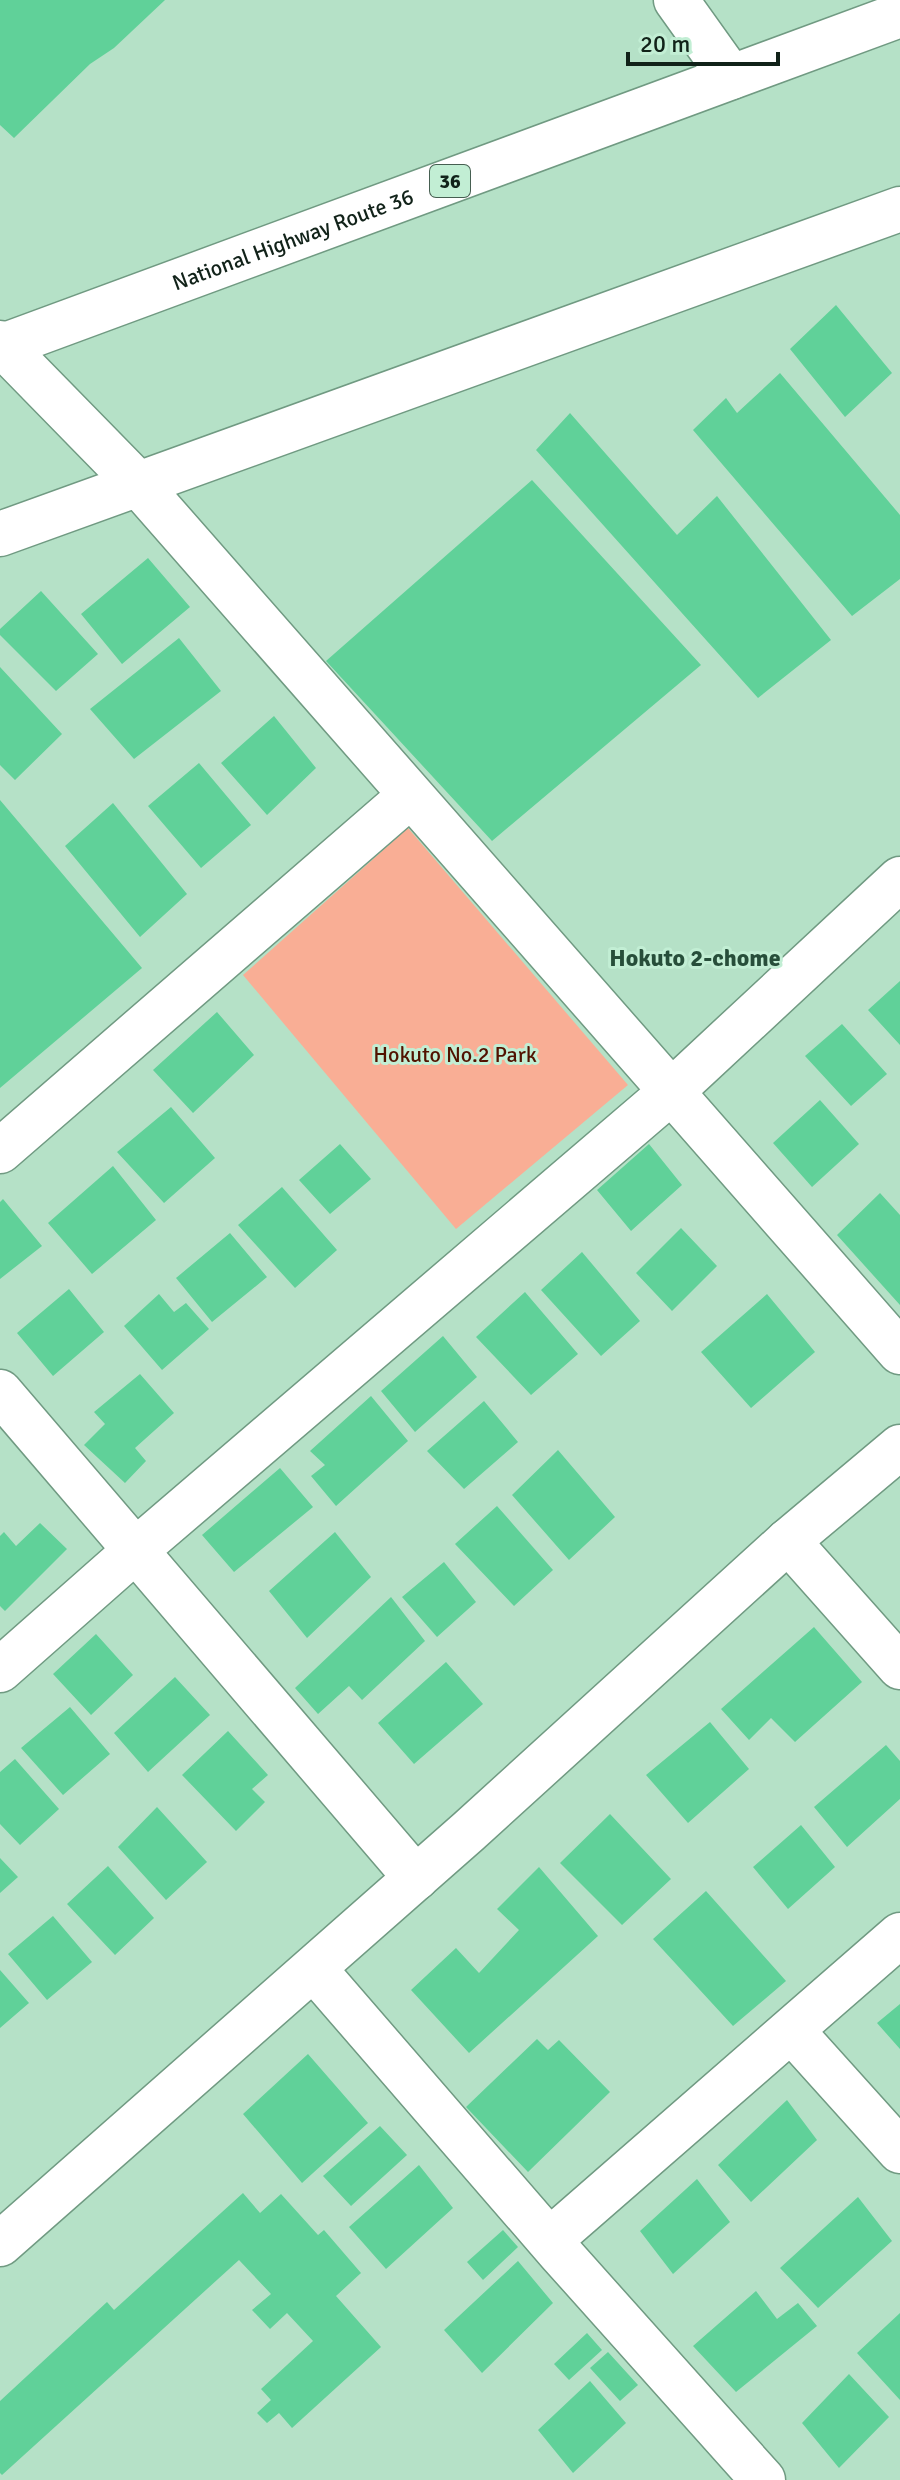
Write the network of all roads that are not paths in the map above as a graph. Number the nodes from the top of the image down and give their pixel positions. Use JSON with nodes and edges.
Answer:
{"nodes":[{"id":1,"x":676,"y":0,"type":"edge"},
{"id":2,"x":900,"y":15,"type":"edge"},
{"id":3,"x":731,"y":77,"type":"junction"},
{"id":4,"x":900,"y":209,"type":"edge"},
{"id":5,"x":1,"y":345,"type":"edge"},
{"id":6,"x":139,"y":485,"type":"junction"},
{"id":7,"x":0,"y":534,"type":"edge"},
{"id":8,"x":411,"y":795,"type":"junction"},
{"id":9,"x":900,"y":879,"type":"edge"},
{"id":10,"x":671,"y":1092,"type":"junction"},
{"id":11,"x":0,"y":1151,"type":"edge"},
{"id":12,"x":900,"y":1352,"type":"edge"},
{"id":13,"x":0,"y":1392,"type":"edge"},
{"id":14,"x":900,"y":1447,"type":"edge"},
{"id":15,"x":788,"y":1541,"type":"junction"},
{"id":16,"x":136,"y":1550,"type":"junction"},
{"id":17,"x":900,"y":1667,"type":"edge"},
{"id":18,"x":0,"y":1670,"type":"edge"},
{"id":19,"x":416,"y":1878,"type":"junction"},
{"id":20,"x":900,"y":1935,"type":"edge"},
{"id":21,"x":314,"y":1969,"type":"junction"},
{"id":22,"x":791,"y":2030,"type":"junction"},
{"id":23,"x":900,"y":2151,"type":"edge"},
{"id":24,"x":550,"y":2240,"type":"junction"},
{"id":25,"x":0,"y":2244,"type":"edge"},
{"id":26,"x":748,"y":2475,"type":"edge"}],
"edges":[{"from":1,"to":3,"type":"main road"},
{"from":2,"to":3,"type":"main road","name":"National Highway Route 36","number":"36"},
{"from":3,"to":5,"type":"main road","name":"National Highway Route 36","number":"36"},
{"from":4,"to":6,"type":"main road"},
{"from":5,"to":6,"type":"main road"},
{"from":6,"to":7,"type":"main road"},
{"from":6,"to":8,"type":"main road"},
{"from":8,"to":10,"type":"main road"},
{"from":8,"to":11,"type":"main road"},
{"from":9,"to":10,"type":"main road"},
{"from":10,"to":12,"type":"main road"},
{"from":10,"to":16,"type":"main road"},
{"from":13,"to":16,"type":"main road"},
{"from":14,"to":15,"type":"main road"},
{"from":15,"to":17,"type":"main road"},
{"from":15,"to":19,"type":"main road"},
{"from":16,"to":18,"type":"main road"},
{"from":16,"to":19,"type":"main road"},
{"from":19,"to":21,"type":"main road"},
{"from":20,"to":22,"type":"main road"},
{"from":21,"to":24,"type":"main road"},
{"from":21,"to":25,"type":"main road"},
{"from":22,"to":23,"type":"main road"},
{"from":22,"to":24,"type":"main road"},
{"from":24,"to":26,"type":"main road"}]}
